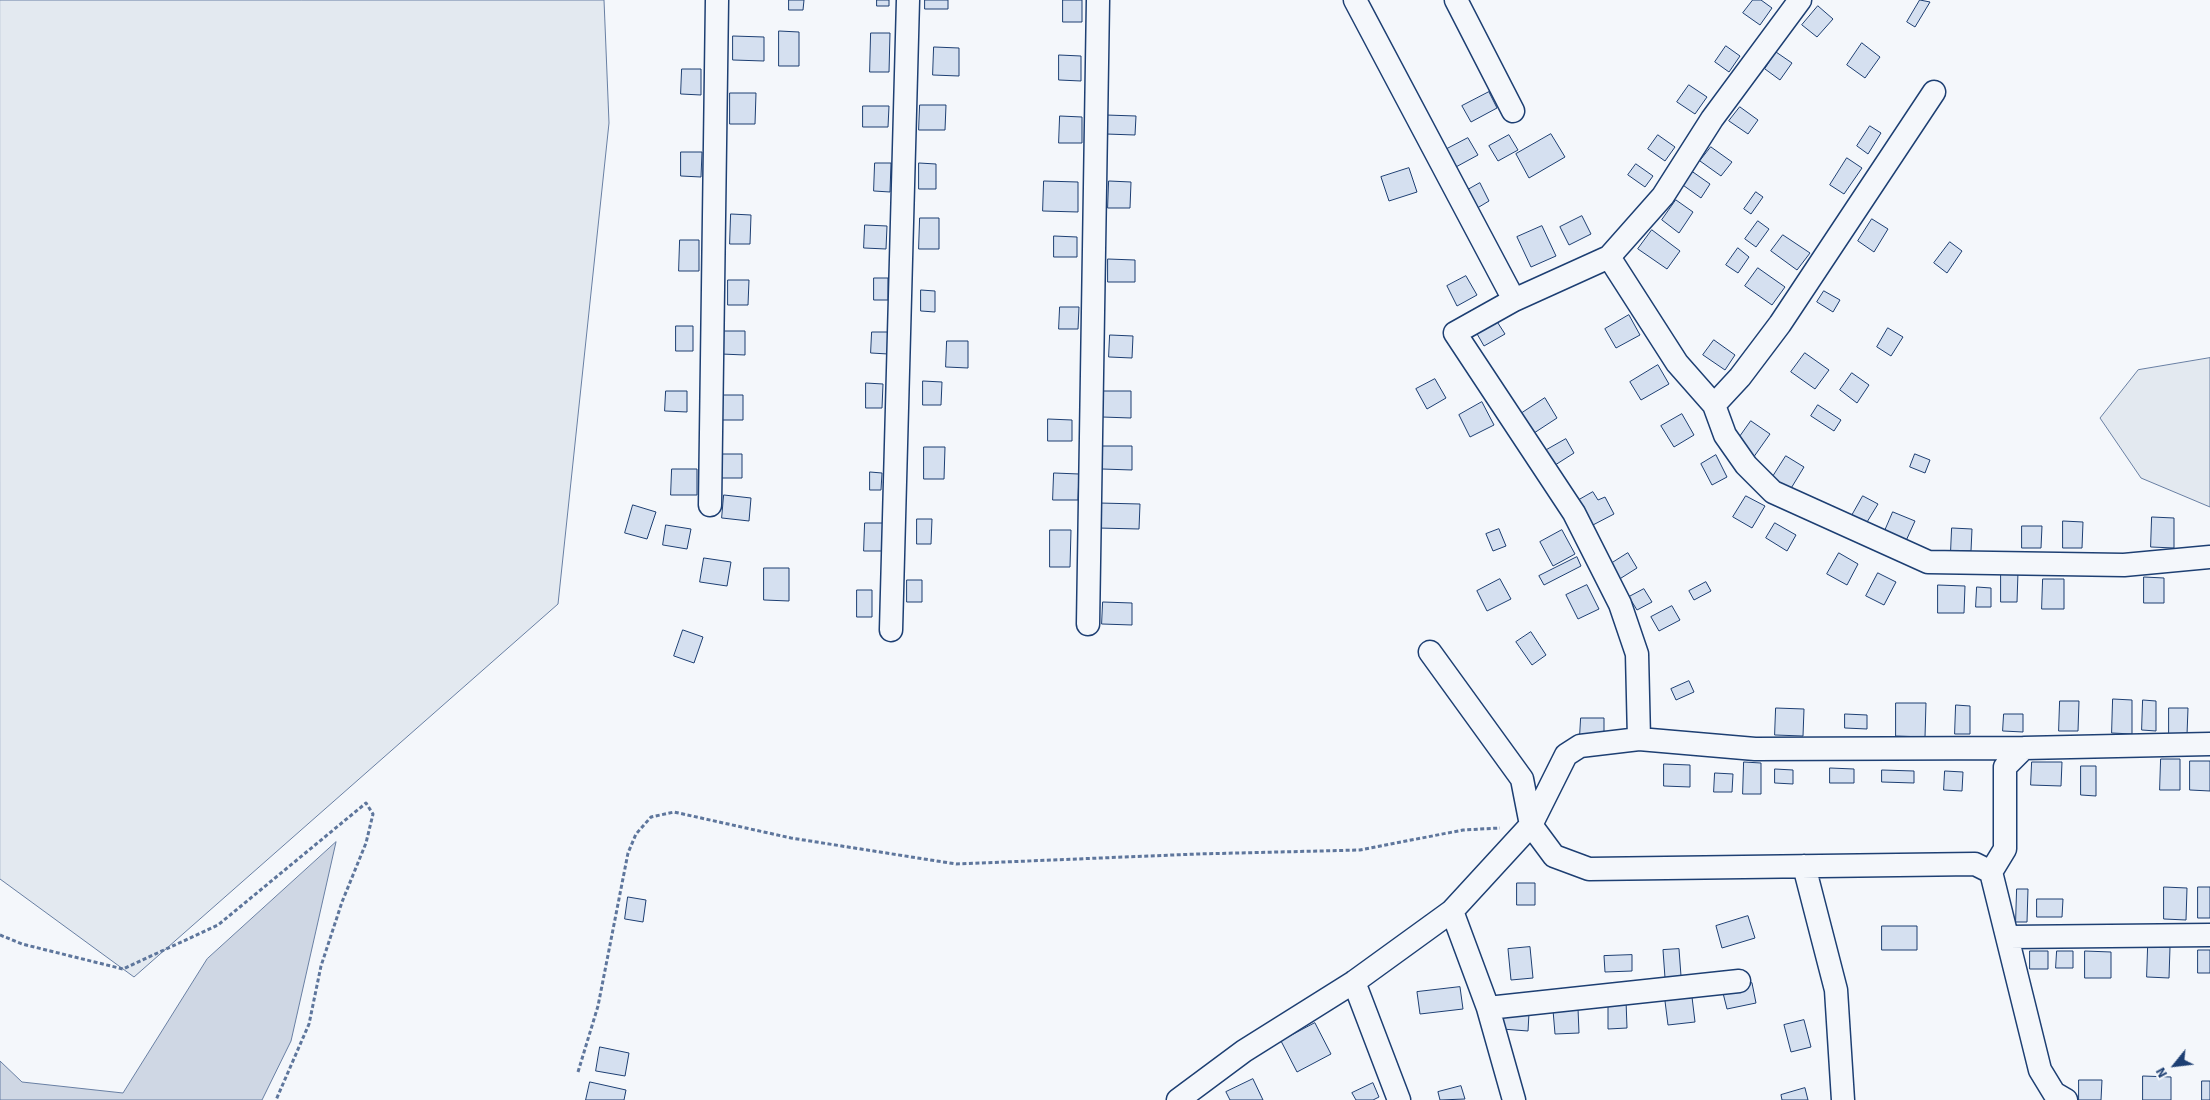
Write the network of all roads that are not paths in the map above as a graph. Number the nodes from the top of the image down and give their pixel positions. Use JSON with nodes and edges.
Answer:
{"nodes":[{"id":1,"x":717,"y":0,"type":"edge"},
{"id":2,"x":908,"y":0,"type":"edge"},
{"id":3,"x":1098,"y":0,"type":"edge"},
{"id":4,"x":1355,"y":0,"type":"edge"},
{"id":5,"x":1456,"y":0,"type":"edge"},
{"id":6,"x":1800,"y":0,"type":"edge"},
{"id":7,"x":1934,"y":92,"type":"dead end"},
{"id":8,"x":1513,"y":111,"type":"dead end"},
{"id":9,"x":1609,"y":257,"type":"junction"},
{"id":10,"x":1514,"y":300,"type":"junction"},
{"id":11,"x":1714,"y":405,"type":"junction"},
{"id":12,"x":710,"y":506,"type":"dead end"},
{"id":13,"x":2210,"y":557,"type":"edge"},
{"id":14,"x":1088,"y":624,"type":"dead end"},
{"id":15,"x":891,"y":630,"type":"dead end"},
{"id":16,"x":1430,"y":652,"type":"dead end"},
{"id":17,"x":1639,"y":739,"type":"junction"},
{"id":18,"x":2210,"y":744,"type":"edge"},
{"id":19,"x":2024,"y":748,"type":"junction"},
{"id":20,"x":1531,"y":825,"type":"junction"},
{"id":21,"x":1804,"y":866,"type":"junction"},
{"id":22,"x":1991,"y":872,"type":"junction"},
{"id":23,"x":1452,"y":912,"type":"junction"},
{"id":24,"x":2210,"y":935,"type":"edge"},
{"id":25,"x":2009,"y":937,"type":"junction"},
{"id":26,"x":1739,"y":981,"type":"dead end"},
{"id":27,"x":1354,"y":982,"type":"junction"},
{"id":28,"x":1488,"y":1008,"type":"junction"},
{"id":29,"x":1178,"y":1100,"type":"edge"},
{"id":30,"x":1399,"y":1100,"type":"edge"},
{"id":31,"x":1514,"y":1100,"type":"edge"},
{"id":32,"x":1843,"y":1100,"type":"edge"},
{"id":33,"x":2066,"y":1100,"type":"edge"}],
"edges":[{"from":1,"to":12,"type":"street"},
{"from":2,"to":15,"type":"street"},
{"from":3,"to":14,"type":"street"},
{"from":4,"to":10,"type":"street"},
{"from":5,"to":8,"type":"street"},
{"from":6,"to":9,"type":"street"},
{"from":7,"to":11,"type":"street"},
{"from":9,"to":10,"type":"street"},
{"from":9,"to":11,"type":"street"},
{"from":10,"to":17,"type":"street"},
{"from":11,"to":13,"type":"street"},
{"from":16,"to":20,"type":"street"},
{"from":17,"to":19,"type":"street"},
{"from":17,"to":20,"type":"street"},
{"from":18,"to":19,"type":"street"},
{"from":19,"to":22,"type":"street"},
{"from":20,"to":21,"type":"street"},
{"from":20,"to":23,"type":"street"},
{"from":21,"to":22,"type":"street"},
{"from":21,"to":32,"type":"street"},
{"from":22,"to":25,"type":"street"},
{"from":23,"to":27,"type":"street"},
{"from":23,"to":28,"type":"street"},
{"from":24,"to":25,"type":"street"},
{"from":25,"to":33,"type":"street"},
{"from":26,"to":28,"type":"street"},
{"from":27,"to":29,"type":"street"},
{"from":27,"to":30,"type":"street"},
{"from":28,"to":31,"type":"street"}]}
